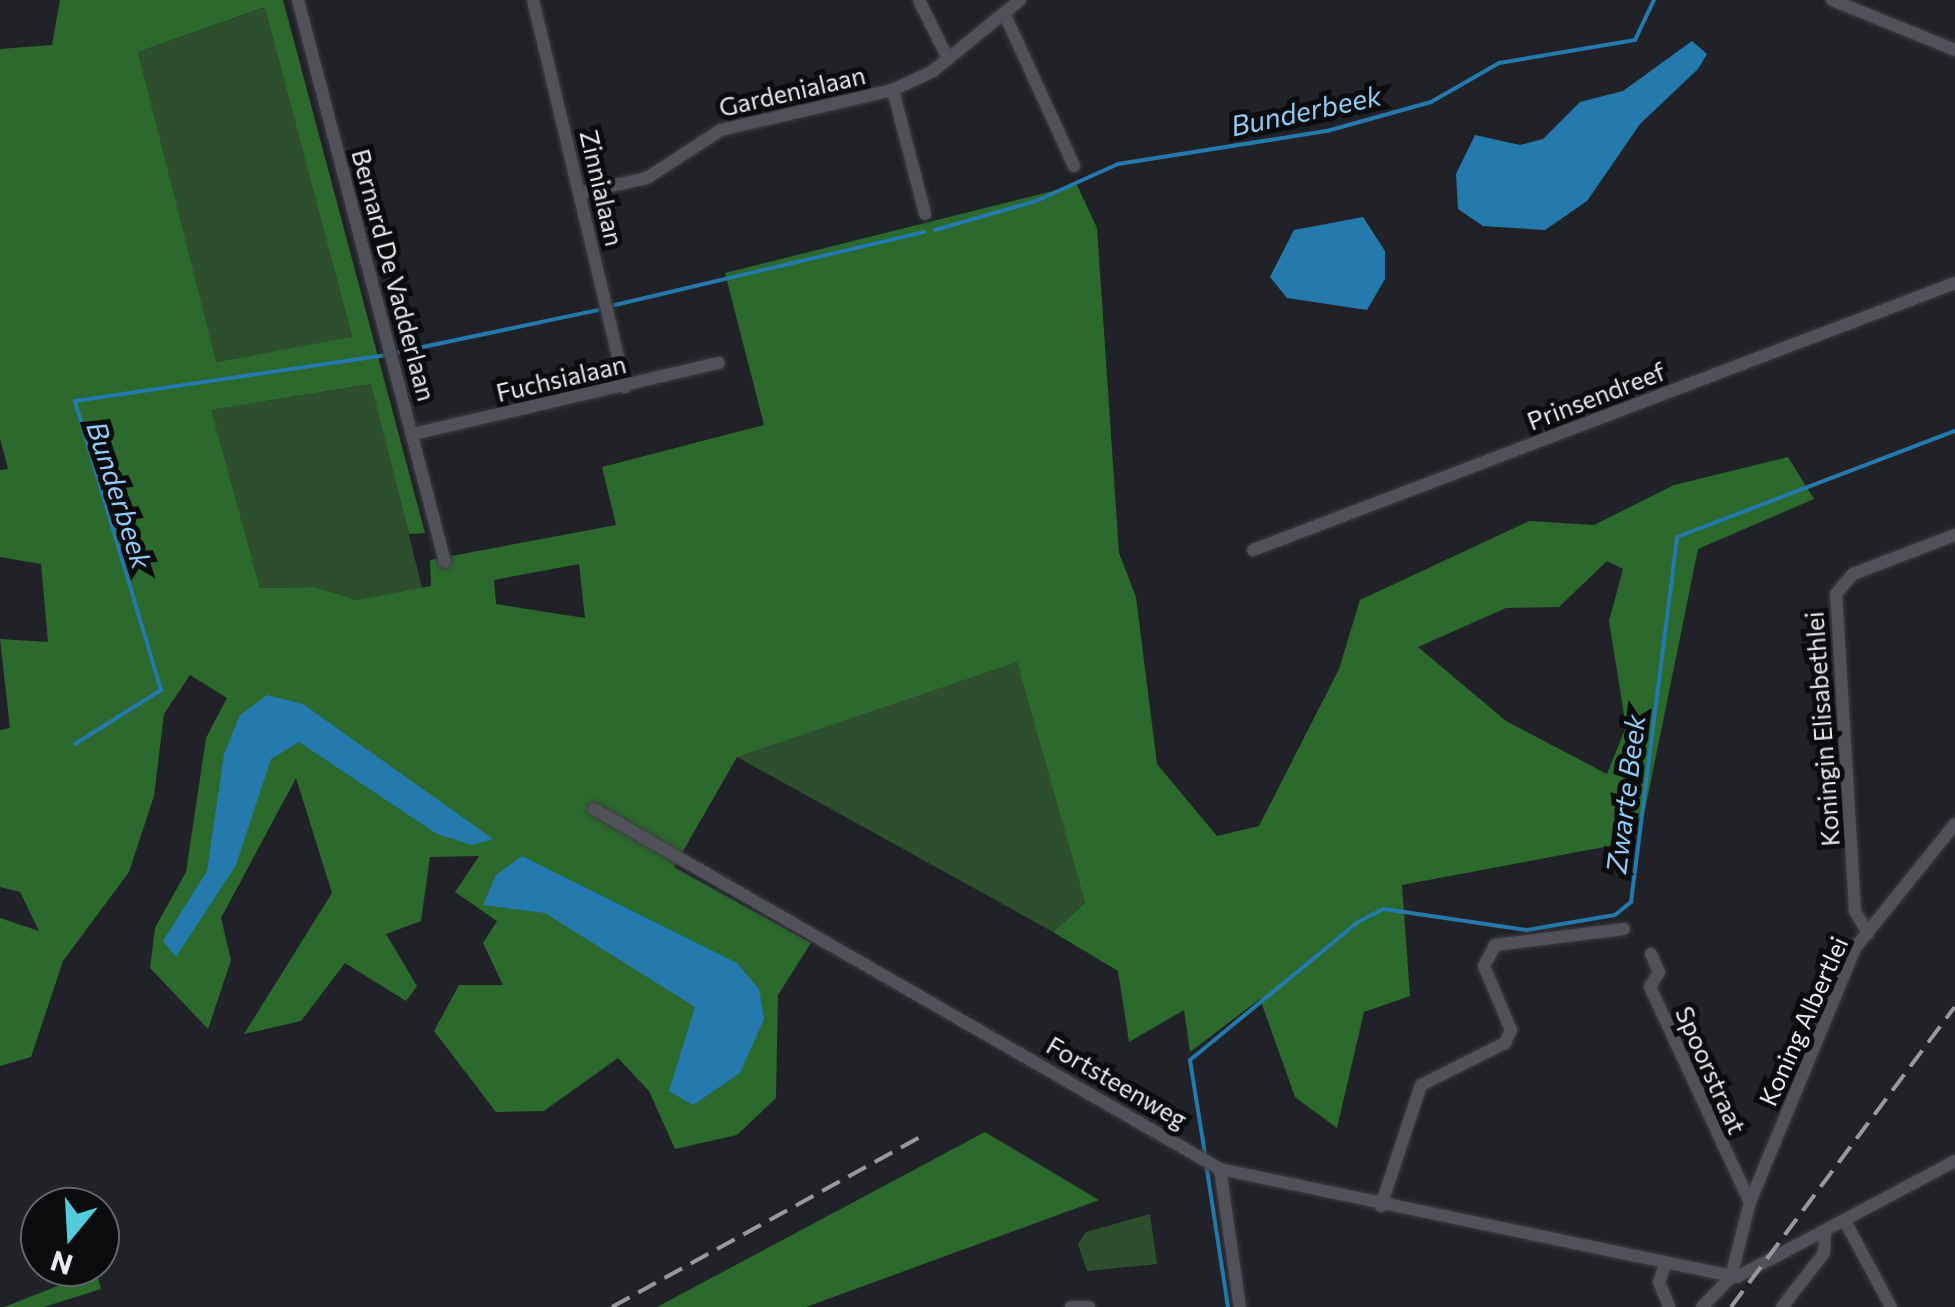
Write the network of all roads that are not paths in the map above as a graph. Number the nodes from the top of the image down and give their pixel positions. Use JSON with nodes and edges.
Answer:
{"nodes":[{"id":1,"x":298,"y":0,"type":"edge"},
{"id":2,"x":533,"y":0,"type":"edge"},
{"id":3,"x":920,"y":0,"type":"edge"},
{"id":4,"x":1020,"y":0,"type":"edge"},
{"id":5,"x":1832,"y":0,"type":"edge"},
{"id":6,"x":1006,"y":15,"type":"junction"},
{"id":7,"x":1955,"y":50,"type":"edge"},
{"id":8,"x":948,"y":60,"type":"junction"},
{"id":9,"x":893,"y":90,"type":"junction"},
{"id":10,"x":1074,"y":166,"type":"dead end"},
{"id":11,"x":580,"y":193,"type":"junction"},
{"id":12,"x":925,"y":214,"type":"dead end"},
{"id":13,"x":1955,"y":284,"type":"edge"},
{"id":14,"x":719,"y":363,"type":"dead end"},
{"id":15,"x":625,"y":387,"type":"junction"},
{"id":16,"x":413,"y":434,"type":"junction"},
{"id":17,"x":1955,"y":535,"type":"edge"},
{"id":18,"x":1254,"y":550,"type":"dead end"},
{"id":19,"x":445,"y":562,"type":"dead end"},
{"id":20,"x":594,"y":809,"type":"dead end"},
{"id":21,"x":1955,"y":824,"type":"edge"},
{"id":22,"x":1624,"y":929,"type":"dead end"},
{"id":23,"x":1868,"y":933,"type":"junction"},
{"id":24,"x":1651,"y":954,"type":"dead end"},
{"id":25,"x":1955,"y":1161,"type":"edge"},
{"id":26,"x":1220,"y":1169,"type":"junction"},
{"id":27,"x":1750,"y":1202,"type":"junction"},
{"id":28,"x":1381,"y":1206,"type":"junction"},
{"id":29,"x":1846,"y":1224,"type":"junction"},
{"id":30,"x":1826,"y":1235,"type":"junction"},
{"id":31,"x":1803,"y":1249,"type":"junction"},
{"id":32,"x":1666,"y":1265,"type":"junction"},
{"id":33,"x":1807,"y":1270,"type":"junction"},
{"id":34,"x":1731,"y":1277,"type":"junction"},
{"id":35,"x":1071,"y":1307,"type":"edge"},
{"id":36,"x":1089,"y":1307,"type":"edge"},
{"id":37,"x":1240,"y":1307,"type":"edge"},
{"id":38,"x":1669,"y":1307,"type":"edge"},
{"id":39,"x":1702,"y":1307,"type":"edge"},
{"id":40,"x":1782,"y":1307,"type":"edge"},
{"id":41,"x":1891,"y":1307,"type":"edge"}],
"edges":[{"from":1,"to":16,"type":"street","name":"Bernard De Vadderlaan"},
{"from":2,"to":11,"type":"street","name":"Zinnialaan"},
{"from":3,"to":8,"type":"street"},
{"from":4,"to":6,"type":"street","name":"Gardenialaan"},
{"from":5,"to":7,"type":"street"},
{"from":6,"to":8,"type":"street","name":"Gardenialaan"},
{"from":6,"to":10,"type":"street"},
{"from":8,"to":9,"type":"street","name":"Gardenialaan"},
{"from":9,"to":11,"type":"street","name":"Gardenialaan"},
{"from":9,"to":12,"type":"street"},
{"from":11,"to":15,"type":"street","name":"Zinnialaan"},
{"from":13,"to":18,"type":"street","name":"Prinsendreef"},
{"from":14,"to":15,"type":"street","name":"Fuchsialaan"},
{"from":15,"to":16,"type":"street","name":"Fuchsialaan"},
{"from":16,"to":19,"type":"street","name":"Bernard De Vadderlaan"},
{"from":17,"to":23,"type":"street","name":"Koningin Elisabethlei"},
{"from":20,"to":26,"type":"street","name":"Fortsteenweg"},
{"from":21,"to":23,"type":"street","name":"Koning Albertlei"},
{"from":22,"to":28,"type":"street"},
{"from":23,"to":27,"type":"street","name":"Koning Albertlei"},
{"from":24,"to":27,"type":"street","name":"Spoorstraat"},
{"from":25,"to":29,"type":"street"},
{"from":26,"to":28,"type":"street","name":"Fortsteenweg"},
{"from":26,"to":37,"type":"street"},
{"from":27,"to":34,"type":"street","name":"Koning Albertlei"},
{"from":28,"to":32,"type":"street","name":"Fortsteenweg"},
{"from":29,"to":30,"type":"street"},
{"from":29,"to":41,"type":"street"},
{"from":30,"to":31,"type":"street"},
{"from":30,"to":33,"type":"street"},
{"from":31,"to":33,"type":"street"},
{"from":31,"to":34,"type":"street"},
{"from":32,"to":34,"type":"street","name":"Fortsteenweg"},
{"from":32,"to":38,"type":"street"},
{"from":33,"to":40,"type":"street"},
{"from":34,"to":39,"type":"street"},
{"from":35,"to":36,"type":"street"}]}
